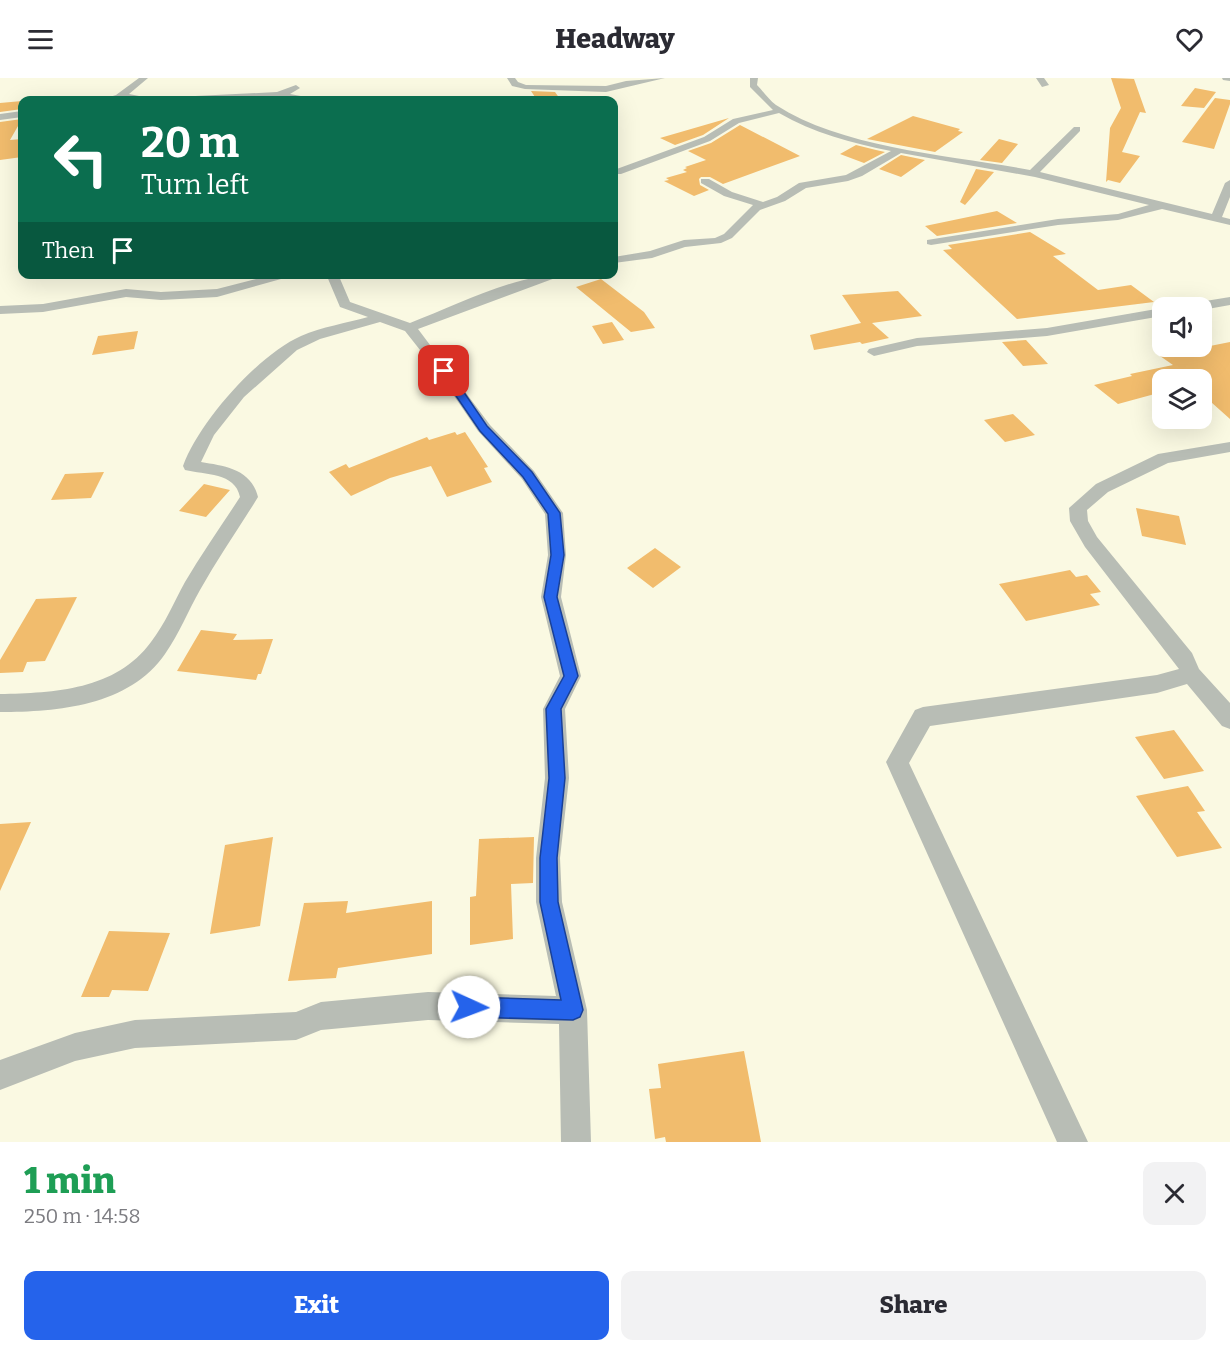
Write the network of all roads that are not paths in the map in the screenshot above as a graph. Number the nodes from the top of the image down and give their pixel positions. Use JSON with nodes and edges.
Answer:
{"nodes":[{"id":1,"x":144,"y":78,"type":"edge"},
{"id":2,"x":291,"y":78,"type":"edge"},
{"id":3,"x":511,"y":78,"type":"edge"},
{"id":4,"x":661,"y":78,"type":"edge"},
{"id":5,"x":754,"y":78,"type":"edge"},
{"id":6,"x":297,"y":88,"type":"junction"},
{"id":7,"x":278,"y":94,"type":"junction"},
{"id":8,"x":120,"y":96,"type":"joint"},
{"id":9,"x":131,"y":96,"type":"edge"},
{"id":10,"x":251,"y":96,"type":"edge"},
{"id":11,"x":292,"y":96,"type":"edge"},
{"id":12,"x":309,"y":96,"type":"edge"},
{"id":13,"x":779,"y":110,"type":"junction"},
{"id":14,"x":18,"y":115,"type":"edge"},
{"id":15,"x":0,"y":117,"type":"edge"},
{"id":16,"x":1077,"y":129,"type":"dead end"},
{"id":17,"x":898,"y":151,"type":"junction"},
{"id":18,"x":618,"y":172,"type":"edge"},
{"id":19,"x":1032,"y":174,"type":"junction"},
{"id":20,"x":705,"y":181,"type":"dead end"},
{"id":21,"x":1230,"y":183,"type":"edge"},
{"id":22,"x":763,"y":205,"type":"junction"},
{"id":23,"x":1159,"y":206,"type":"junction"},
{"id":24,"x":1216,"y":219,"type":"junction"},
{"id":25,"x":1230,"y":222,"type":"edge"},
{"id":26,"x":931,"y":242,"type":"dead end"},
{"id":27,"x":618,"y":259,"type":"edge"},
{"id":28,"x":272,"y":279,"type":"edge"},
{"id":29,"x":334,"y":279,"type":"edge"},
{"id":30,"x":544,"y":279,"type":"edge"},
{"id":31,"x":1230,"y":301,"type":"edge"},
{"id":32,"x":1212,"y":304,"type":"edge"},
{"id":33,"x":0,"y":310,"type":"edge"},
{"id":34,"x":1152,"y":314,"type":"edge"},
{"id":35,"x":382,"y":317,"type":"junction"},
{"id":36,"x":410,"y":328,"type":"junction"},
{"id":37,"x":874,"y":352,"type":"dead end"},
{"id":38,"x":1230,"y":447,"type":"edge"},
{"id":39,"x":1191,"y":674,"type":"junction"},
{"id":40,"x":0,"y":703,"type":"edge"},
{"id":41,"x":1230,"y":718,"type":"edge"},
{"id":42,"x":573,"y":1010,"type":"junction"},
{"id":43,"x":0,"y":1075,"type":"edge"},
{"id":44,"x":576,"y":1142,"type":"edge"},
{"id":45,"x":1073,"y":1142,"type":"edge"}],
"edges":[{"from":1,"to":8,"type":"street"},
{"from":2,"to":6,"type":"street"},
{"from":3,"to":4,"type":"street"},
{"from":5,"to":13,"type":"street"},
{"from":6,"to":7,"type":"street"},
{"from":6,"to":12,"type":"street"},
{"from":7,"to":10,"type":"street"},
{"from":7,"to":11,"type":"street"},
{"from":8,"to":9,"type":"street"},
{"from":13,"to":17,"type":"street"},
{"from":13,"to":18,"type":"street"},
{"from":14,"to":15,"type":"street"},
{"from":16,"to":19,"type":"street"},
{"from":17,"to":19,"type":"street"},
{"from":17,"to":22,"type":"street"},
{"from":19,"to":23,"type":"street"},
{"from":20,"to":22,"type":"street"},
{"from":21,"to":24,"type":"street"},
{"from":22,"to":27,"type":"street"},
{"from":23,"to":24,"type":"street"},
{"from":23,"to":26,"type":"street"},
{"from":24,"to":25,"type":"street"},
{"from":28,"to":33,"type":"street"},
{"from":29,"to":35,"type":"street"},
{"from":30,"to":36,"type":"street"},
{"from":31,"to":32,"type":"street"},
{"from":34,"to":37,"type":"street"},
{"from":35,"to":36,"type":"street"},
{"from":35,"to":40,"type":"street"},
{"from":36,"to":42,"type":"street"},
{"from":38,"to":39,"type":"street"},
{"from":39,"to":41,"type":"street"},
{"from":39,"to":45,"type":"street"},
{"from":42,"to":43,"type":"street"},
{"from":42,"to":44,"type":"street"}]}
